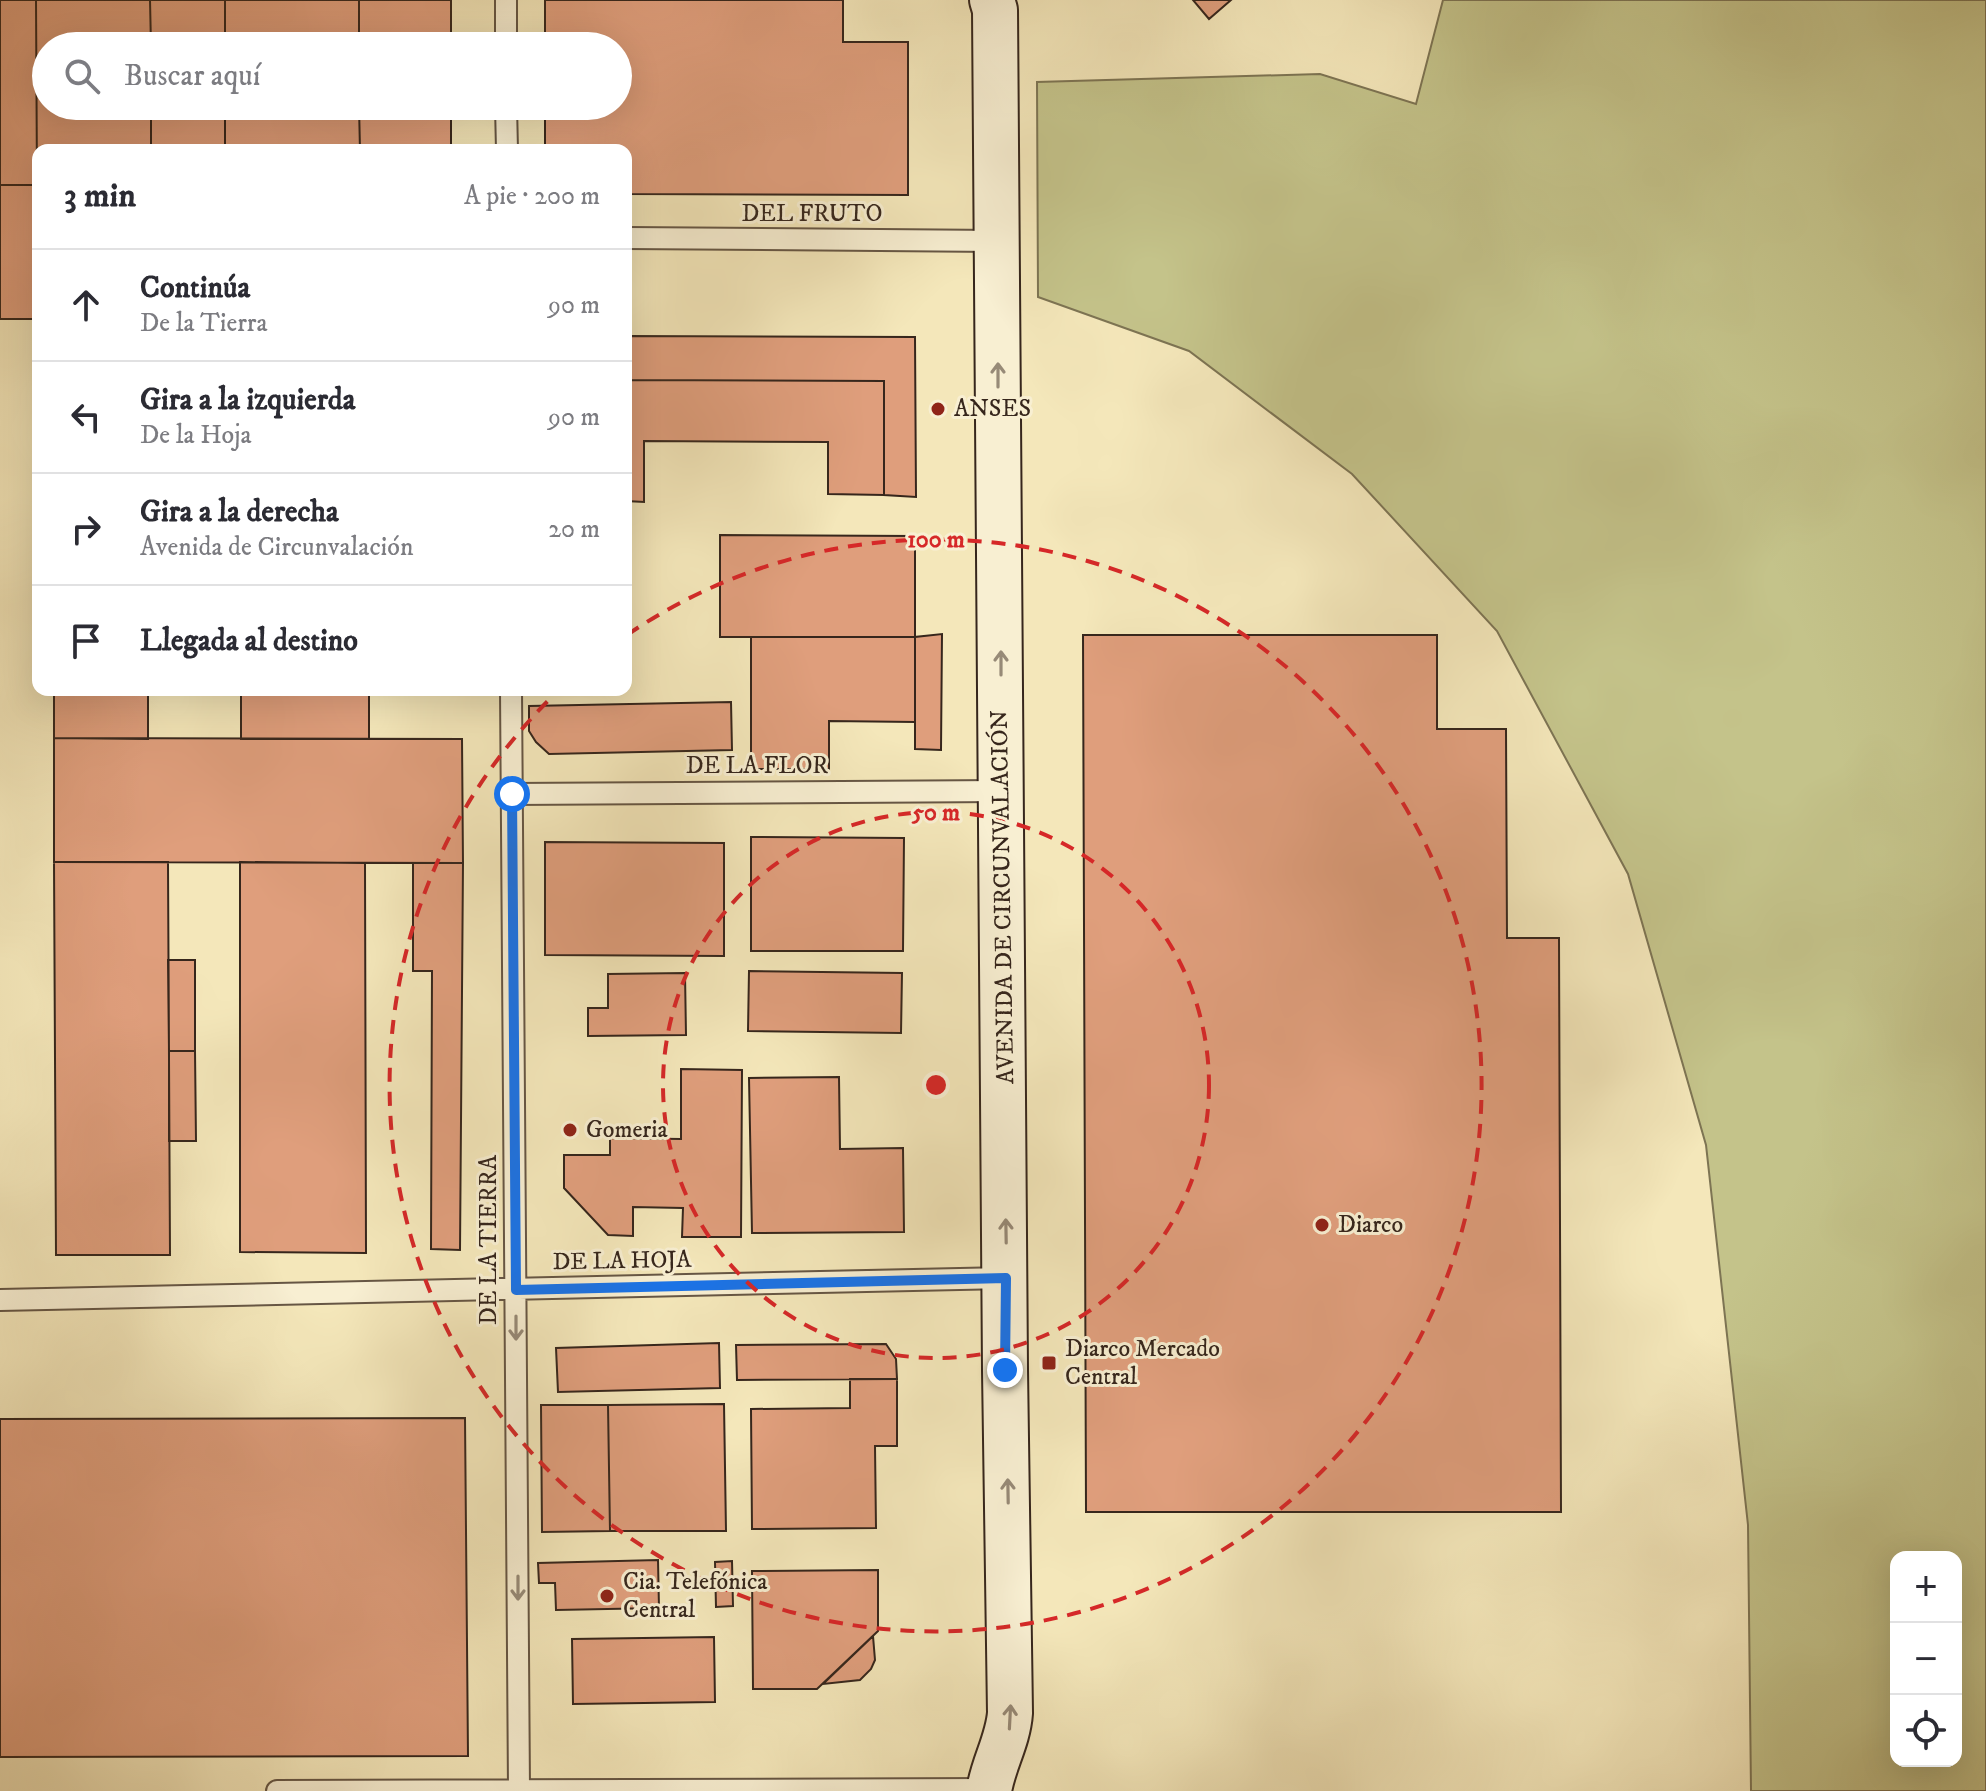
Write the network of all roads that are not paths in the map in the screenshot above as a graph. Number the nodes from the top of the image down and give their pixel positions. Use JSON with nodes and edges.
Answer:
{"nodes":[{"id":1,"x":506,"y":0,"type":"edge"},
{"id":2,"x":992,"y":0,"type":"edge"},
{"id":3,"x":506,"y":32,"type":"edge"},
{"id":4,"x":506,"y":120,"type":"edge"},
{"id":5,"x":507,"y":144,"type":"edge"},
{"id":6,"x":632,"y":238,"type":"edge"},
{"id":7,"x":997,"y":241,"type":"junction"},
{"id":8,"x":511,"y":696,"type":"edge"},
{"id":9,"x":1002,"y":791,"type":"junction"},
{"id":10,"x":512,"y":794,"type":"junction"},
{"id":11,"x":1006,"y":1278,"type":"junction"},
{"id":12,"x":516,"y":1290,"type":"junction"},
{"id":13,"x":0,"y":1300,"type":"edge"},
{"id":14,"x":519,"y":1790,"type":"edge"},
{"id":15,"x":668,"y":1790,"type":"edge"},
{"id":16,"x":989,"y":1790,"type":"edge"},
{"id":17,"x":277,"y":1791,"type":"edge"}],
"edges":[{"from":1,"to":3,"type":"lane"},
{"from":2,"to":7,"type":"street","name":"AVENIDA DE CIRCUNVALACIÓN"},
{"from":4,"to":5,"type":"lane"},
{"from":6,"to":7,"type":"lane","name":"DEL FRUTO"},
{"from":9,"to":7,"type":"street","name":"AVENIDA DE CIRCUNVALACIÓN","one_way":true},
{"from":8,"to":10,"type":"lane","name":"DE LA TIERRA"},
{"from":9,"to":10,"type":"lane","name":"DE LA FLOR"},
{"from":11,"to":9,"type":"street","name":"AVENIDA DE CIRCUNVALACIÓN","one_way":true},
{"from":10,"to":12,"type":"lane","name":"DE LA TIERRA"},
{"from":11,"to":12,"type":"lane","name":"DE LA HOJA"},
{"from":16,"to":11,"type":"street","name":"AVENIDA DE CIRCUNVALACIÓN","one_way":true},
{"from":12,"to":13,"type":"lane","name":"DE LA HOJA"},
{"from":12,"to":14,"type":"lane","name":"DE LA TIERRA","one_way":true},
{"from":14,"to":15,"type":"lane"},
{"from":14,"to":17,"type":"lane"},
{"from":15,"to":16,"type":"lane"}]}
